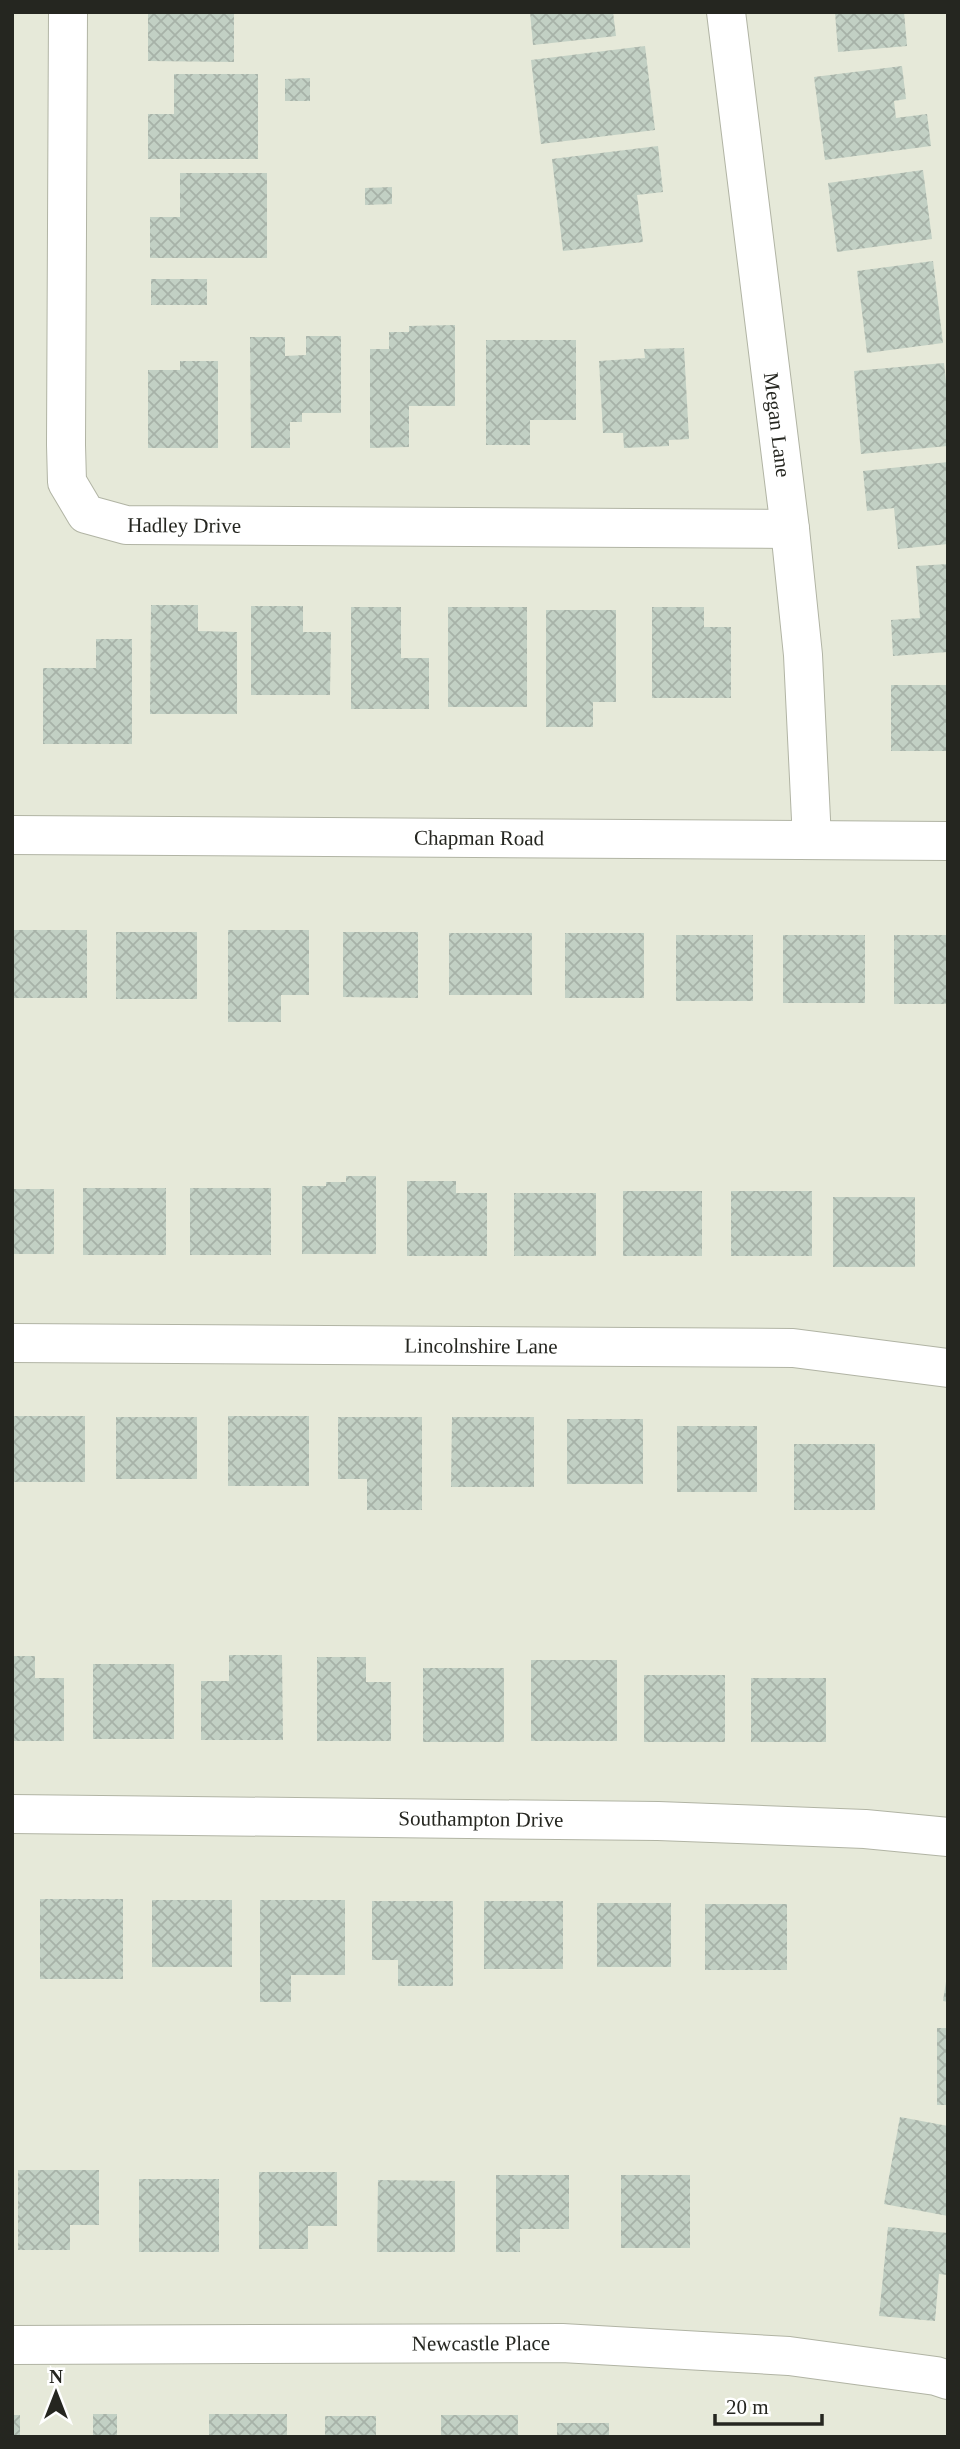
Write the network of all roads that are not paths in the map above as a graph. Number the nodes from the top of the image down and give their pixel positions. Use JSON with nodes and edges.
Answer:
{"nodes":[{"id":1,"x":68,"y":12,"type":"edge"},
{"id":2,"x":726,"y":12,"type":"edge"},
{"id":3,"x":790,"y":529,"type":"junction"},
{"id":4,"x":12,"y":835,"type":"edge"},
{"id":5,"x":812,"y":840,"type":"junction"},
{"id":6,"x":948,"y":841,"type":"edge"},
{"id":7,"x":12,"y":1343,"type":"edge"},
{"id":8,"x":948,"y":1368,"type":"edge"},
{"id":9,"x":12,"y":1814,"type":"edge"},
{"id":10,"x":948,"y":1837,"type":"edge"},
{"id":11,"x":12,"y":2345,"type":"edge"},
{"id":12,"x":948,"y":2380,"type":"edge"}],
"edges":[{"from":1,"to":3,"type":"street","name":"Hadley Drive"},
{"from":2,"to":3,"type":"street","name":"Megan Lane"},
{"from":3,"to":5,"type":"street","name":"Megan Lane"},
{"from":4,"to":5,"type":"street","name":"Chapman Road"},
{"from":5,"to":6,"type":"street","name":"Chapman Road"},
{"from":7,"to":8,"type":"street","name":"Lincolnshire Lane"},
{"from":9,"to":10,"type":"street","name":"Southampton Drive"},
{"from":11,"to":12,"type":"street","name":"Newcastle Place"}]}
